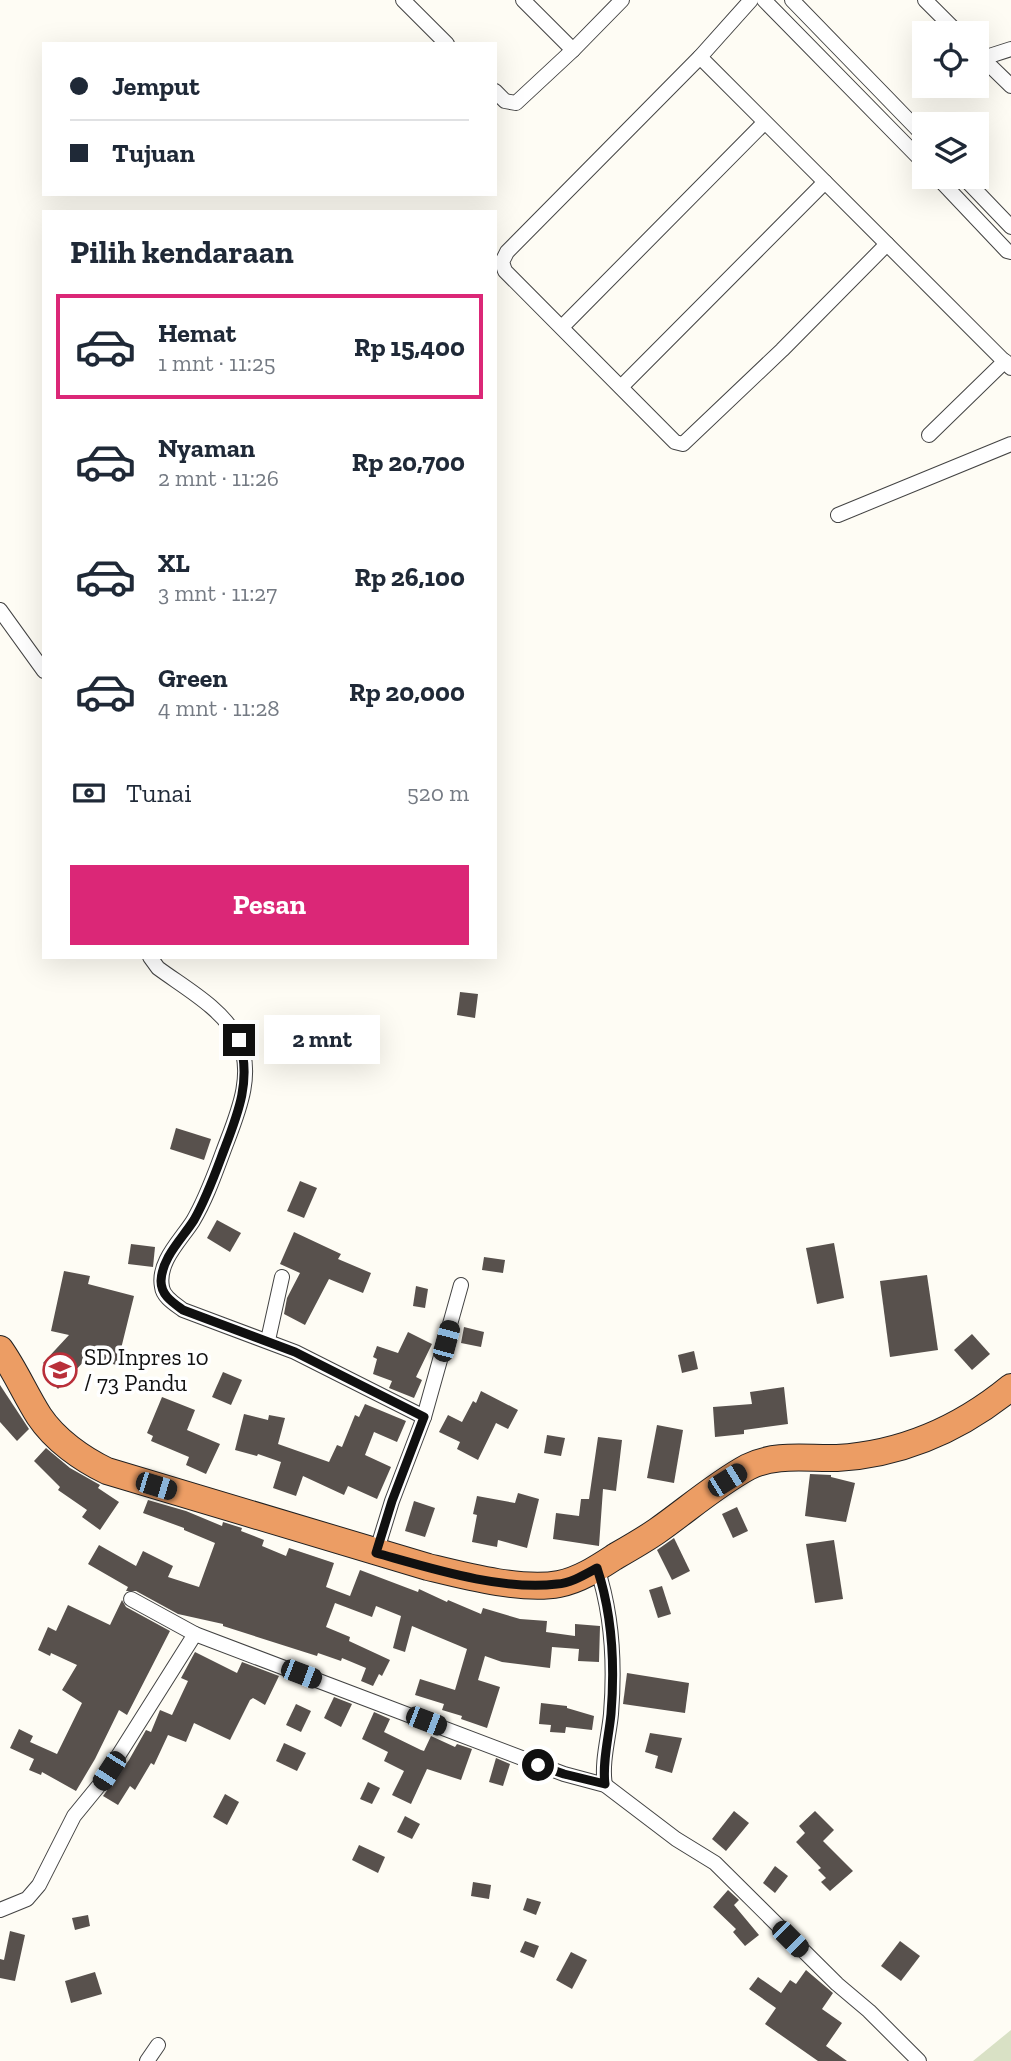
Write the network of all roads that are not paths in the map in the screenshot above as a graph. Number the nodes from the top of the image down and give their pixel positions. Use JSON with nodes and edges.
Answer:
{"nodes":[{"id":1,"x":403,"y":0,"type":"edge"},
{"id":2,"x":523,"y":0,"type":"edge"},
{"id":3,"x":622,"y":0,"type":"edge"},
{"id":4,"x":751,"y":0,"type":"edge"},
{"id":5,"x":764,"y":0,"type":"edge"},
{"id":6,"x":792,"y":0,"type":"edge"},
{"id":7,"x":925,"y":0,"type":"edge"},
{"id":8,"x":946,"y":21,"type":"edge"},
{"id":9,"x":445,"y":42,"type":"edge"},
{"id":10,"x":1011,"y":49,"type":"edge"},
{"id":11,"x":573,"y":50,"type":"junction"},
{"id":12,"x":989,"y":53,"type":"edge"},
{"id":13,"x":700,"y":57,"type":"junction"},
{"id":14,"x":989,"y":64,"type":"edge"},
{"id":15,"x":1011,"y":86,"type":"edge"},
{"id":16,"x":497,"y":93,"type":"edge"},
{"id":17,"x":764,"y":122,"type":"junction"},
{"id":18,"x":912,"y":124,"type":"edge"},
{"id":19,"x":912,"y":151,"type":"edge"},
{"id":20,"x":825,"y":182,"type":"junction"},
{"id":21,"x":948,"y":189,"type":"edge"},
{"id":22,"x":975,"y":189,"type":"edge"},
{"id":23,"x":1011,"y":227,"type":"edge"},
{"id":24,"x":887,"y":244,"type":"junction"},
{"id":25,"x":1011,"y":252,"type":"edge"},
{"id":26,"x":562,"y":327,"type":"junction"},
{"id":27,"x":1008,"y":365,"type":"edge"},
{"id":28,"x":621,"y":387,"type":"junction"},
{"id":29,"x":929,"y":435,"type":"dead end"},
{"id":30,"x":1011,"y":444,"type":"edge"},
{"id":31,"x":838,"y":515,"type":"dead end"},
{"id":32,"x":0,"y":610,"type":"edge"},
{"id":33,"x":42,"y":668,"type":"edge"},
{"id":34,"x":151,"y":959,"type":"edge"},
{"id":35,"x":282,"y":1277,"type":"dead end"},
{"id":36,"x":461,"y":1286,"type":"dead end"},
{"id":37,"x":268,"y":1340,"type":"junction"},
{"id":38,"x":0,"y":1349,"type":"edge"},
{"id":39,"x":1011,"y":1387,"type":"edge"},
{"id":40,"x":424,"y":1417,"type":"junction"},
{"id":41,"x":376,"y":1553,"type":"junction"},
{"id":42,"x":597,"y":1568,"type":"junction"},
{"id":43,"x":131,"y":1599,"type":"dead end"},
{"id":44,"x":195,"y":1634,"type":"junction"},
{"id":45,"x":605,"y":1784,"type":"junction"},
{"id":46,"x":0,"y":1910,"type":"edge"},
{"id":47,"x":158,"y":2045,"type":"dead end"},
{"id":48,"x":147,"y":2061,"type":"edge"},
{"id":49,"x":919,"y":2061,"type":"edge"}],
"edges":[{"from":1,"to":9,"type":"street"},
{"from":2,"to":11,"type":"street"},
{"from":3,"to":11,"type":"street"},
{"from":4,"to":13,"type":"street"},
{"from":5,"to":19,"type":"street"},
{"from":6,"to":18,"type":"street"},
{"from":7,"to":8,"type":"street"},
{"from":10,"to":12,"type":"street"},
{"from":11,"to":16,"type":"street"},
{"from":13,"to":17,"type":"street"},
{"from":13,"to":26,"type":"street"},
{"from":14,"to":15,"type":"street"},
{"from":17,"to":20,"type":"street"},
{"from":17,"to":26,"type":"street"},
{"from":20,"to":24,"type":"street"},
{"from":20,"to":28,"type":"street"},
{"from":21,"to":25,"type":"street"},
{"from":22,"to":23,"type":"street"},
{"from":24,"to":27,"type":"street"},
{"from":24,"to":28,"type":"street"},
{"from":26,"to":28,"type":"street"},
{"from":27,"to":29,"type":"street"},
{"from":30,"to":31,"type":"street"},
{"from":32,"to":33,"type":"street"},
{"from":34,"to":37,"type":"street"},
{"from":35,"to":37,"type":"street"},
{"from":36,"to":40,"type":"street"},
{"from":37,"to":40,"type":"street"},
{"from":38,"to":41,"type":"highway"},
{"from":39,"to":42,"type":"highway"},
{"from":40,"to":41,"type":"street"},
{"from":41,"to":42,"type":"highway"},
{"from":42,"to":45,"type":"street"},
{"from":43,"to":44,"type":"street"},
{"from":44,"to":45,"type":"street"},
{"from":44,"to":46,"type":"street"},
{"from":45,"to":49,"type":"street"},
{"from":47,"to":48,"type":"street"}]}
